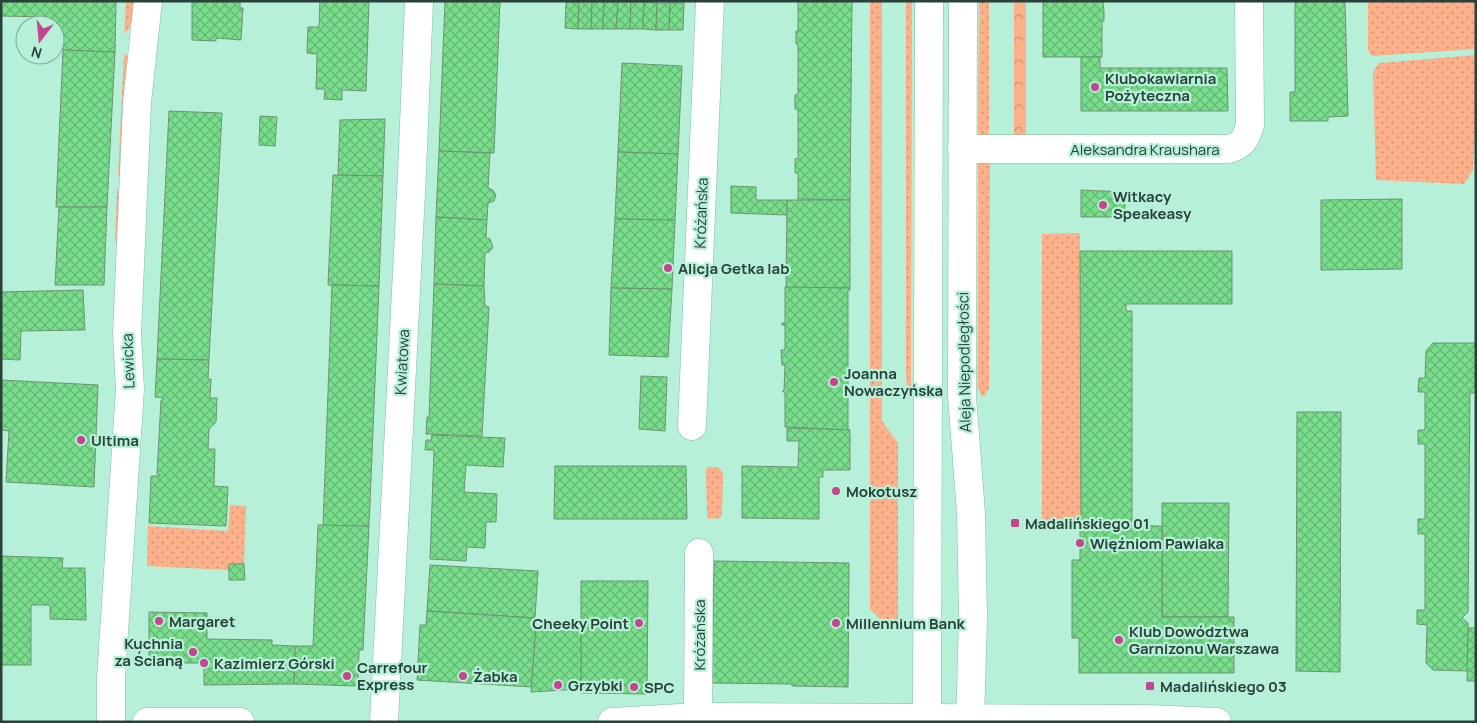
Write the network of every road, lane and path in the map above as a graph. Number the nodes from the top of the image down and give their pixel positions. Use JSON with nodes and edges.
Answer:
{"nodes":[{"id":1,"x":148,"y":1,"type":"edge"},
{"id":2,"x":419,"y":1,"type":"edge"},
{"id":3,"x":710,"y":1,"type":"edge"},
{"id":4,"x":929,"y":1,"type":"edge"},
{"id":5,"x":963,"y":1,"type":"edge"},
{"id":6,"x":1250,"y":1,"type":"edge"},
{"id":7,"x":962,"y":149,"type":"junction"},
{"id":8,"x":692,"y":426,"type":"dead end"},
{"id":9,"x":698,"y":553,"type":"dead end"},
{"id":10,"x":698,"y":717,"type":"junction"},
{"id":11,"x":671,"y":720,"type":"edge"},
{"id":12,"x":927,"y":720,"type":"edge"},
{"id":13,"x":970,"y":720,"type":"edge"},
{"id":14,"x":111,"y":722,"type":"edge"},
{"id":15,"x":148,"y":722,"type":"edge"},
{"id":16,"x":240,"y":722,"type":"edge"},
{"id":17,"x":384,"y":722,"type":"edge"},
{"id":18,"x":612,"y":722,"type":"edge"},
{"id":19,"x":1217,"y":722,"type":"edge"}],
"edges":[{"from":1,"to":14,"type":"street","name":"Lewicka"},
{"from":2,"to":17,"type":"street","name":"Kwiatowa"},
{"from":3,"to":8,"type":"street","name":"Króżańska"},
{"from":4,"to":12,"type":"street"},
{"from":5,"to":7,"type":"street","name":"Aleja Niepodległości"},
{"from":6,"to":7,"type":"street","name":"Aleksandra Kraushara"},
{"from":7,"to":13,"type":"street","name":"Aleja Niepodległości"},
{"from":9,"to":10,"type":"street","name":"Króżańska"},
{"from":10,"to":11,"type":"street"},
{"from":10,"to":12,"type":"street"},
{"from":11,"to":18,"type":"street"},
{"from":12,"to":13,"type":"street"},
{"from":13,"to":19,"type":"street"},
{"from":15,"to":16,"type":"street"}]}
